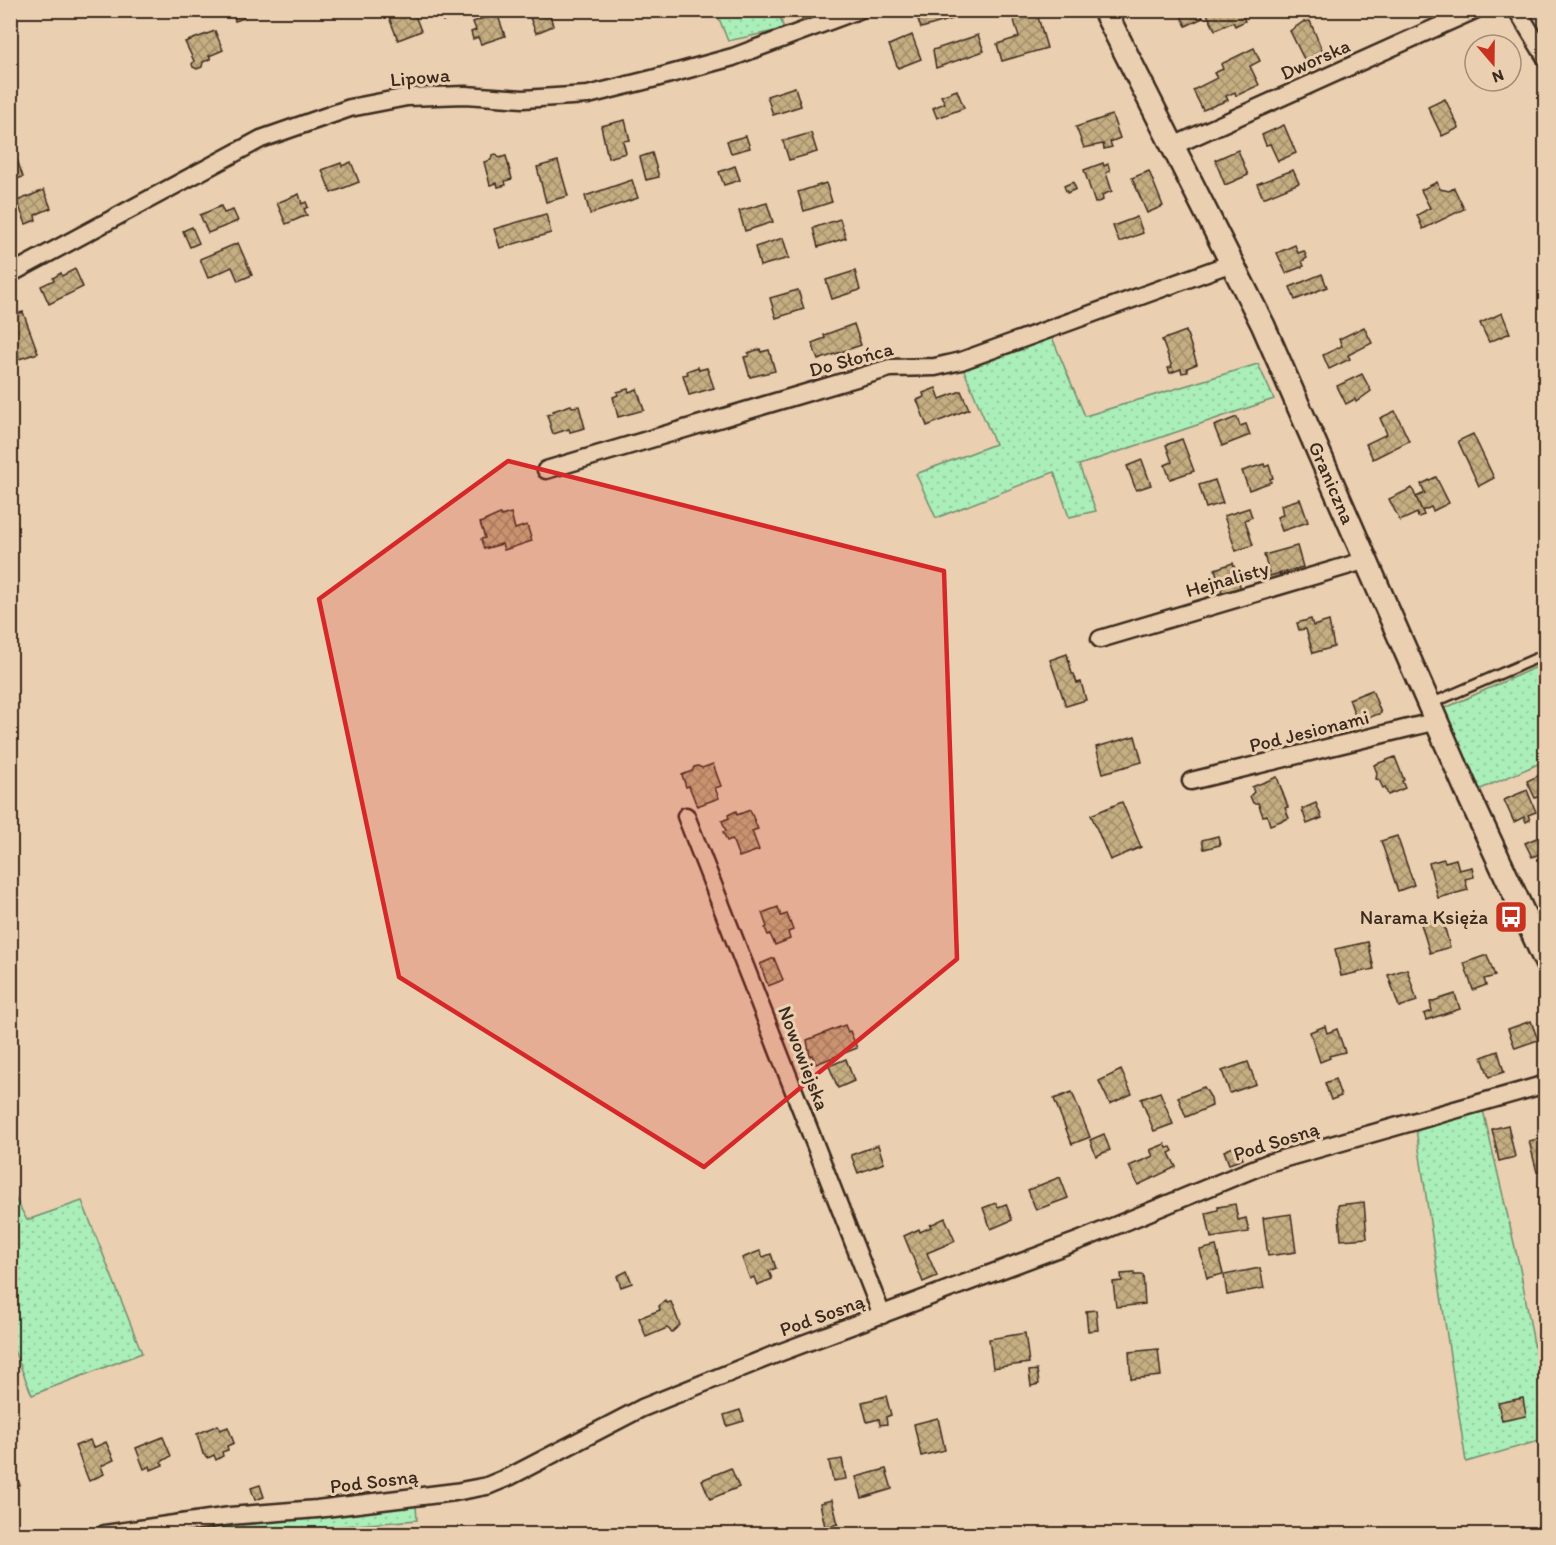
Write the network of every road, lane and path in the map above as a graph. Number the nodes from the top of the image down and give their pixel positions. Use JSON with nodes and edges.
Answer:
{"nodes":[{"id":1,"x":859,"y":10,"type":"edge"},
{"id":2,"x":1104,"y":10,"type":"edge"},
{"id":3,"x":1475,"y":10,"type":"edge"},
{"id":4,"x":1517,"y":10,"type":"edge"},
{"id":5,"x":1545,"y":58,"type":"edge"},
{"id":6,"x":1173,"y":146,"type":"junction"},
{"id":7,"x":1232,"y":262,"type":"junction"},
{"id":8,"x":10,"y":274,"type":"edge"},
{"id":9,"x":546,"y":470,"type":"dead end"},
{"id":10,"x":1367,"y":560,"type":"junction"},
{"id":11,"x":1100,"y":639,"type":"dead end"},
{"id":12,"x":1545,"y":654,"type":"edge"},
{"id":13,"x":1433,"y":712,"type":"junction"},
{"id":14,"x":1191,"y":781,"type":"dead end"},
{"id":15,"x":686,"y":816,"type":"dead end"},
{"id":16,"x":1545,"y":962,"type":"edge"},
{"id":17,"x":1545,"y":1084,"type":"edge"},
{"id":18,"x":882,"y":1315,"type":"junction"},
{"id":19,"x":105,"y":1534,"type":"edge"}],
"edges":[{"from":1,"to":8,"type":"street","name":"Lipowa"},
{"from":2,"to":6,"type":"street","name":"Graniczna"},
{"from":3,"to":6,"type":"street","name":"Dworska"},
{"from":4,"to":5,"type":"street"},
{"from":6,"to":7,"type":"street","name":"Graniczna"},
{"from":7,"to":9,"type":"street","name":"Do Słońca"},
{"from":7,"to":10,"type":"street","name":"Graniczna"},
{"from":10,"to":11,"type":"street","name":"Hejnalisty"},
{"from":10,"to":13,"type":"street","name":"Graniczna"},
{"from":12,"to":13,"type":"lane"},
{"from":13,"to":14,"type":"street","name":"Pod Jesionami"},
{"from":13,"to":16,"type":"street","name":"Graniczna"},
{"from":15,"to":18,"type":"street","name":"Nowowiejska"},
{"from":17,"to":18,"type":"street","name":"Pod Sosną"},
{"from":18,"to":19,"type":"street","name":"Pod Sosną"}]}
